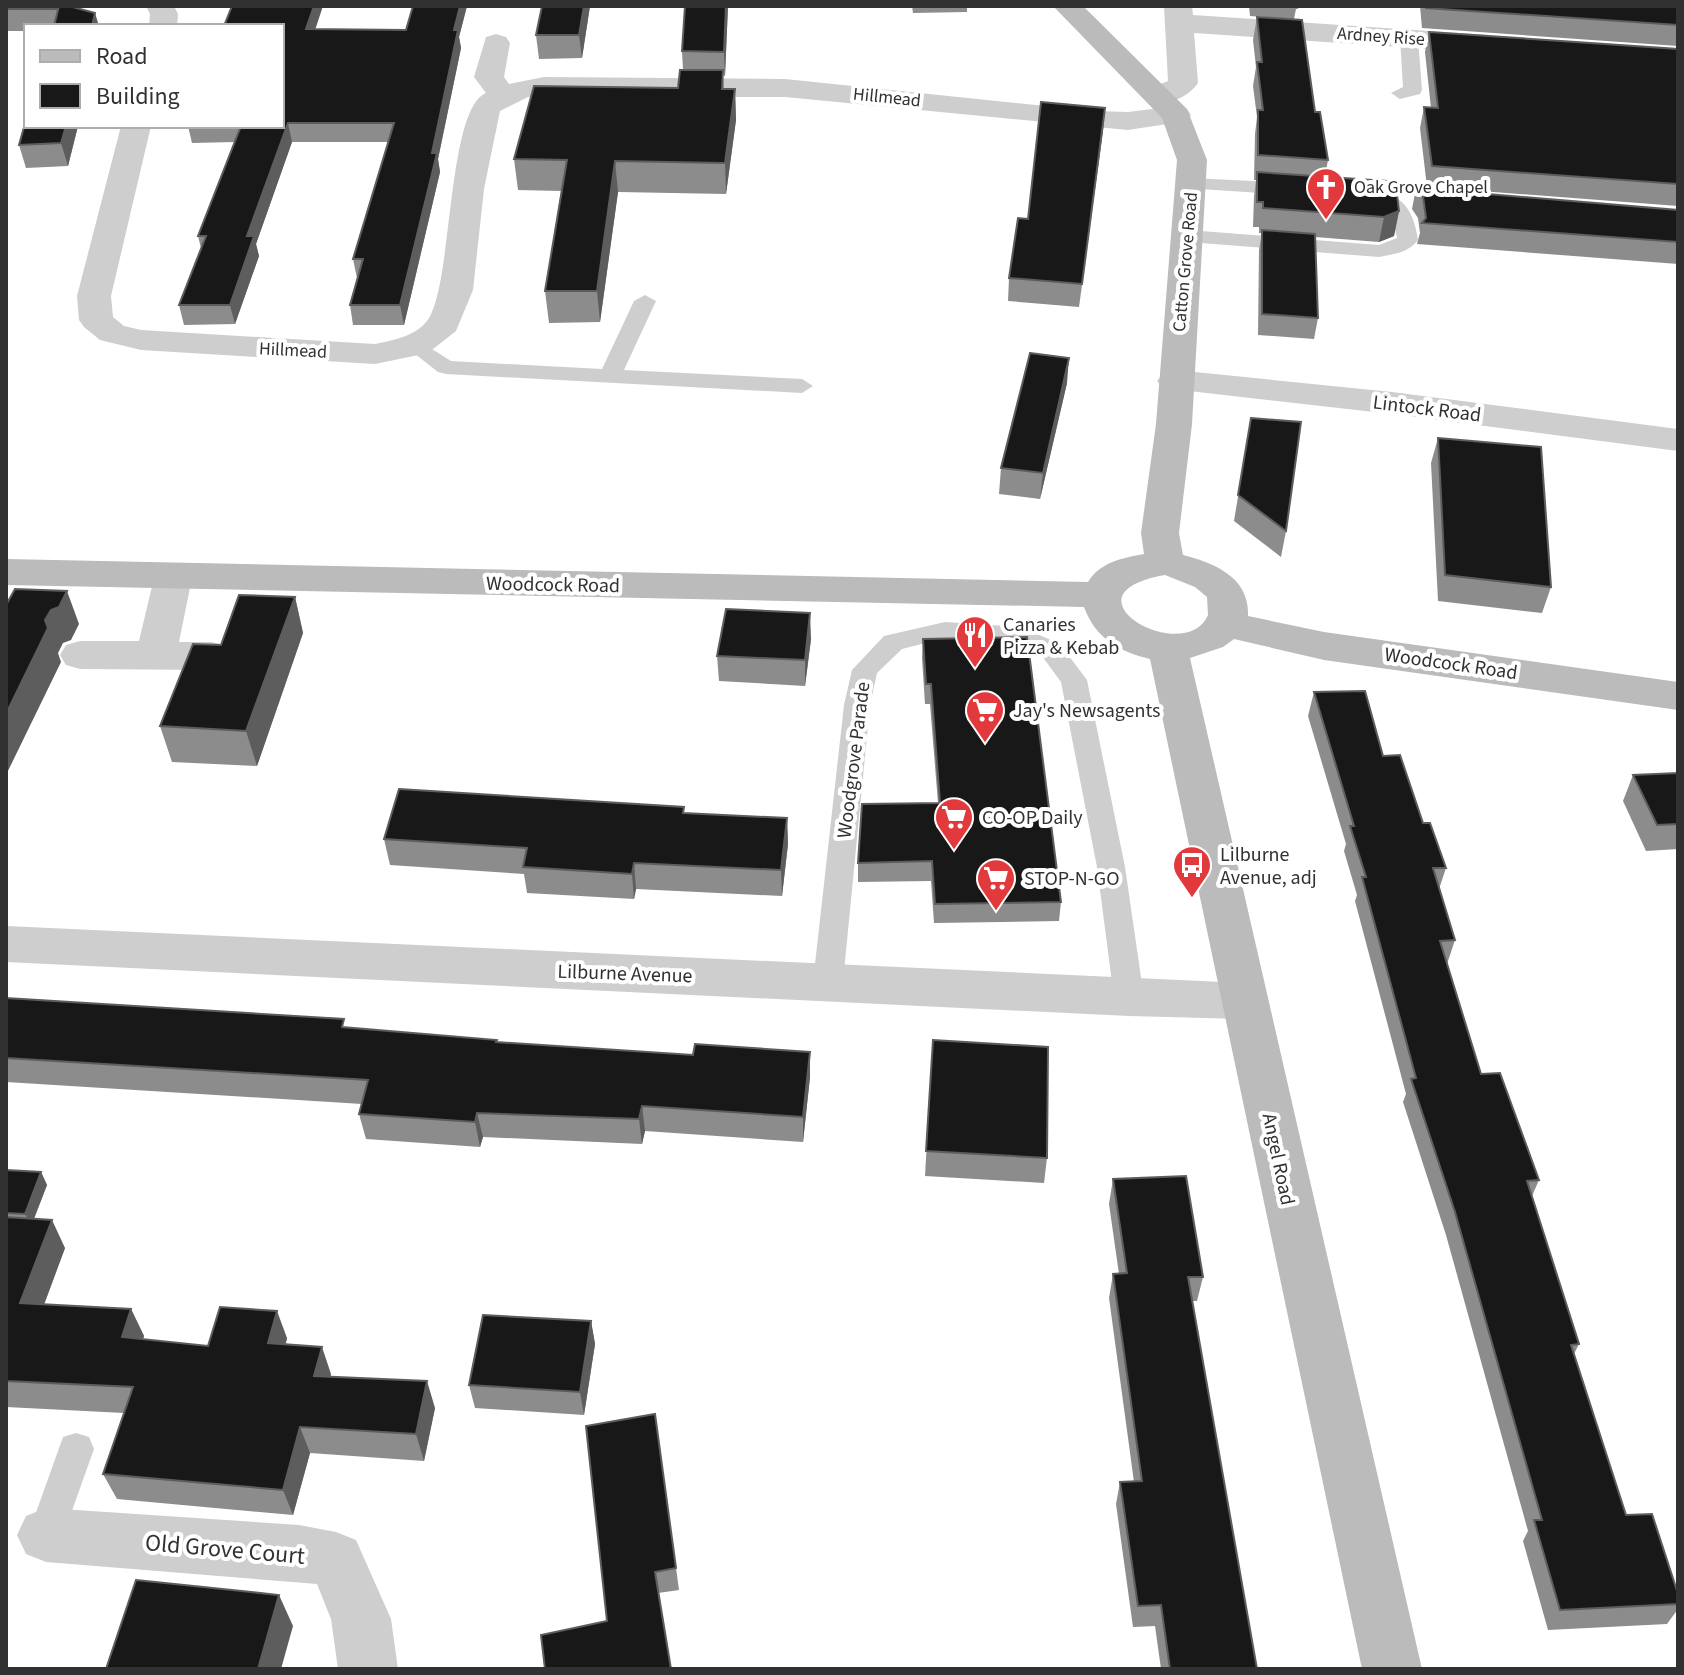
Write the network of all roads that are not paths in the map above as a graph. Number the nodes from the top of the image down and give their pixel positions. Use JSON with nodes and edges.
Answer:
{"nodes":[{"id":1,"x":1067,"y":6,"type":"edge"},
{"id":2,"x":1178,"y":14,"type":"edge"},
{"id":3,"x":1409,"y":38,"type":"junction"},
{"id":4,"x":496,"y":43,"type":"dead end"},
{"id":5,"x":1520,"y":46,"type":"edge"},
{"id":6,"x":1400,"y":93,"type":"dead end"},
{"id":7,"x":502,"y":95,"type":"junction"},
{"id":8,"x":1167,"y":105,"type":"junction"},
{"id":9,"x":136,"y":128,"type":"edge"},
{"id":10,"x":1192,"y":184,"type":"junction"},
{"id":11,"x":1307,"y":190,"type":"edge"},
{"id":12,"x":1350,"y":193,"type":"edge"},
{"id":13,"x":1188,"y":236,"type":"junction"},
{"id":14,"x":645,"y":301,"type":"dead end"},
{"id":15,"x":416,"y":346,"type":"junction"},
{"id":16,"x":610,"y":376,"type":"junction"},
{"id":17,"x":1175,"y":381,"type":"junction"},
{"id":18,"x":802,"y":386,"type":"dead end"},
{"id":19,"x":1678,"y":440,"type":"edge"},
{"id":20,"x":1165,"y":563,"type":"junction"},
{"id":21,"x":6,"y":572,"type":"edge"},
{"id":22,"x":173,"y":578,"type":"junction"},
{"id":23,"x":1101,"y":595,"type":"junction"},
{"id":24,"x":1226,"y":624,"type":"junction"},
{"id":25,"x":1168,"y":648,"type":"junction"},
{"id":26,"x":80,"y":655,"type":"dead end"},
{"id":27,"x":156,"y":655,"type":"junction"},
{"id":28,"x":212,"y":656,"type":"edge"},
{"id":29,"x":1678,"y":696,"type":"edge"},
{"id":30,"x":6,"y":944,"type":"edge"},
{"id":31,"x":828,"y":982,"type":"junction"},
{"id":32,"x":1129,"y":998,"type":"junction"},
{"id":33,"x":1244,"y":1001,"type":"junction"},
{"id":34,"x":76,"y":1449,"type":"dead end"},
{"id":35,"x":46,"y":1535,"type":"joint"},
{"id":36,"x":368,"y":1669,"type":"edge"},
{"id":37,"x":1392,"y":1669,"type":"edge"}],
"edges":[{"from":1,"to":8,"type":"street","name":"Catton Grove Road"},
{"from":2,"to":3,"type":"street","name":"Ardney Rise"},
{"from":2,"to":8,"type":"street"},
{"from":3,"to":5,"type":"street","name":"Ardney Rise"},
{"from":3,"to":6,"type":"lane"},
{"from":4,"to":7,"type":"street"},
{"from":7,"to":8,"type":"street","name":"Hillmead"},
{"from":7,"to":15,"type":"street"},
{"from":8,"to":10,"type":"street","name":"Catton Grove Road"},
{"from":9,"to":15,"type":"street","name":"Hillmead"},
{"from":10,"to":11,"type":"lane"},
{"from":10,"to":13,"type":"street","name":"Catton Grove Road"},
{"from":12,"to":13,"type":"lane"},
{"from":13,"to":17,"type":"street","name":"Catton Grove Road"},
{"from":14,"to":16,"type":"lane"},
{"from":15,"to":16,"type":"lane"},
{"from":16,"to":18,"type":"lane"},
{"from":17,"to":19,"type":"street","name":"Lintock Road"},
{"from":17,"to":20,"type":"street","name":"Catton Grove Road"},
{"from":20,"to":23,"type":"street"},
{"from":20,"to":24,"type":"street"},
{"from":21,"to":22,"type":"street","name":"Woodcock Road"},
{"from":22,"to":23,"type":"street","name":"Woodcock Road"},
{"from":22,"to":27,"type":"street"},
{"from":23,"to":25,"type":"street"},
{"from":24,"to":25,"type":"street"},
{"from":24,"to":29,"type":"street","name":"Woodcock Road"},
{"from":25,"to":33,"type":"street","name":"Angel Road"},
{"from":26,"to":27,"type":"street"},
{"from":27,"to":28,"type":"street"},
{"from":30,"to":31,"type":"street","name":"Lilburne Avenue"},
{"from":31,"to":32,"type":"street","name":"Lilburne Avenue"},
{"from":31,"to":32,"type":"lane","name":"Woodgrove Parade"},
{"from":32,"to":33,"type":"street","name":"Lilburne Avenue"},
{"from":33,"to":37,"type":"street","name":"Angel Road"},
{"from":34,"to":35,"type":"lane"},
{"from":35,"to":36,"type":"street","name":"Old Grove Court"}]}
